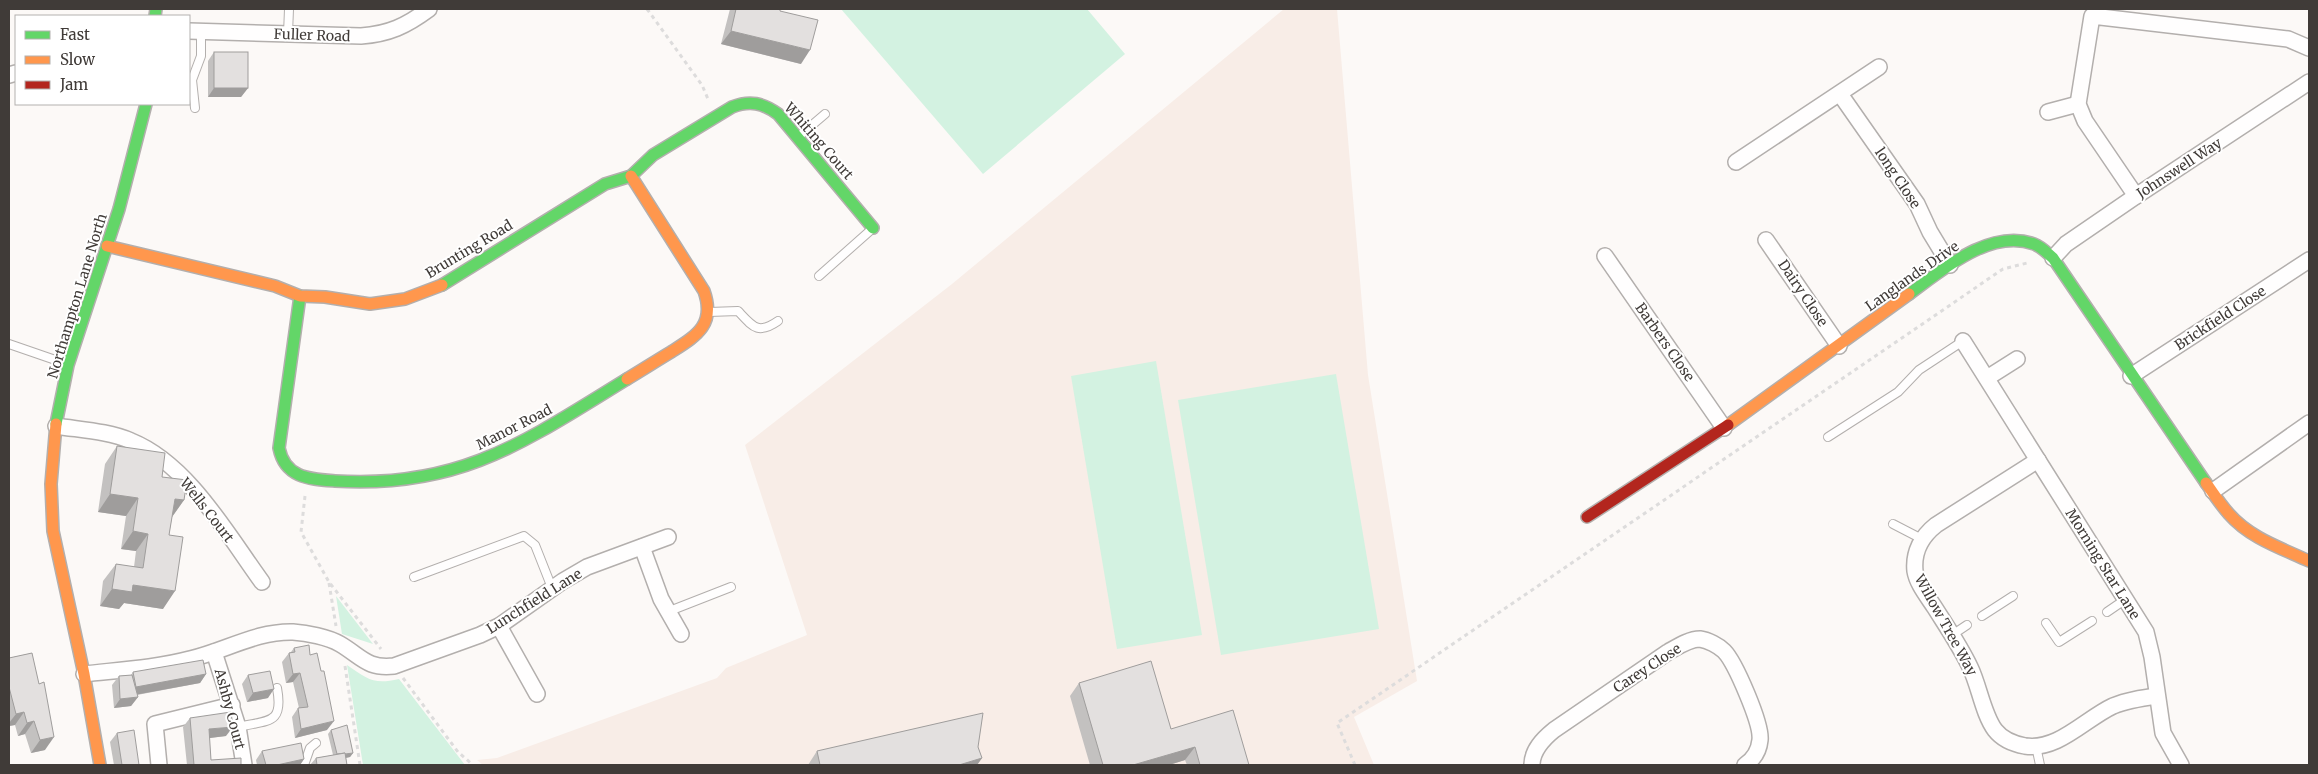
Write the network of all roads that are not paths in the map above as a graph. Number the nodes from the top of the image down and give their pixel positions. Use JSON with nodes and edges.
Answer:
{"nodes":[{"id":1,"x":289,"y":9,"type":"edge"},
{"id":2,"x":429,"y":9,"type":"edge"},
{"id":3,"x":195,"y":31,"type":"edge"},
{"id":4,"x":288,"y":34,"type":"junction"},
{"id":5,"x":2309,"y":48,"type":"edge"},
{"id":6,"x":1879,"y":67,"type":"dead end"},
{"id":7,"x":2309,"y":82,"type":"edge"},
{"id":8,"x":1840,"y":94,"type":"junction"},
{"id":9,"x":2078,"y":104,"type":"junction"},
{"id":10,"x":146,"y":105,"type":"edge"},
{"id":11,"x":195,"y":108,"type":"dead end"},
{"id":12,"x":2048,"y":112,"type":"dead end"},
{"id":13,"x":825,"y":114,"type":"dead end"},
{"id":14,"x":798,"y":137,"type":"junction"},
{"id":15,"x":1736,"y":162,"type":"dead end"},
{"id":16,"x":631,"y":176,"type":"junction"},
{"id":17,"x":2136,"y":196,"type":"junction"},
{"id":18,"x":873,"y":228,"type":"joint"},
{"id":19,"x":1766,"y":240,"type":"dead end"},
{"id":20,"x":107,"y":246,"type":"junction"},
{"id":21,"x":1605,"y":256,"type":"dead end"},
{"id":22,"x":2053,"y":258,"type":"junction"},
{"id":23,"x":2309,"y":260,"type":"edge"},
{"id":24,"x":1950,"y":265,"type":"junction"},
{"id":25,"x":819,"y":276,"type":"dead end"},
{"id":26,"x":300,"y":296,"type":"junction"},
{"id":27,"x":709,"y":312,"type":"junction"},
{"id":28,"x":778,"y":321,"type":"dead end"},
{"id":29,"x":1964,"y":341,"type":"joint"},
{"id":30,"x":9,"y":344,"type":"edge"},
{"id":31,"x":1839,"y":346,"type":"junction"},
{"id":32,"x":2017,"y":359,"type":"dead end"},
{"id":33,"x":68,"y":365,"type":"junction"},
{"id":34,"x":2131,"y":376,"type":"junction"},
{"id":35,"x":1987,"y":378,"type":"junction"},
{"id":36,"x":2309,"y":423,"type":"edge"},
{"id":37,"x":56,"y":426,"type":"junction"},
{"id":38,"x":1724,"y":428,"type":"junction"},
{"id":39,"x":1828,"y":437,"type":"dead end"},
{"id":40,"x":2038,"y":460,"type":"junction"},
{"id":41,"x":2213,"y":491,"type":"junction"},
{"id":42,"x":1587,"y":517,"type":"dead end"},
{"id":43,"x":1893,"y":524,"type":"dead end"},
{"id":44,"x":668,"y":537,"type":"dead end"},
{"id":45,"x":1922,"y":539,"type":"junction"},
{"id":46,"x":642,"y":547,"type":"junction"},
{"id":47,"x":2309,"y":561,"type":"edge"},
{"id":48,"x":414,"y":577,"type":"dead end"},
{"id":49,"x":262,"y":582,"type":"dead end"},
{"id":50,"x":730,"y":587,"type":"dead end"},
{"id":51,"x":552,"y":588,"type":"junction"},
{"id":52,"x":2013,"y":596,"type":"dead end"},
{"id":53,"x":2126,"y":599,"type":"junction"},
{"id":54,"x":667,"y":612,"type":"junction"},
{"id":55,"x":2107,"y":612,"type":"dead end"},
{"id":56,"x":1982,"y":616,"type":"dead end"},
{"id":57,"x":2092,"y":621,"type":"dead end"},
{"id":58,"x":2046,"y":623,"type":"dead end"},
{"id":59,"x":1967,"y":625,"type":"dead end"},
{"id":60,"x":499,"y":626,"type":"junction"},
{"id":61,"x":681,"y":634,"type":"dead end"},
{"id":62,"x":1952,"y":635,"type":"junction"},
{"id":63,"x":214,"y":652,"type":"junction"},
{"id":64,"x":84,"y":674,"type":"junction"},
{"id":65,"x":277,"y":688,"type":"dead end"},
{"id":66,"x":537,"y":694,"type":"dead end"},
{"id":67,"x":2157,"y":696,"type":"junction"},
{"id":68,"x":232,"y":705,"type":"junction"},
{"id":69,"x":238,"y":727,"type":"junction"},
{"id":70,"x":316,"y":743,"type":"dead end"},
{"id":71,"x":2036,"y":746,"type":"junction"},
{"id":72,"x":100,"y":765,"type":"edge"},
{"id":73,"x":159,"y":765,"type":"edge"},
{"id":74,"x":244,"y":765,"type":"edge"},
{"id":75,"x":304,"y":765,"type":"edge"},
{"id":76,"x":1532,"y":765,"type":"edge"},
{"id":77,"x":1745,"y":765,"type":"edge"},
{"id":78,"x":2040,"y":765,"type":"edge"},
{"id":79,"x":2181,"y":765,"type":"edge"}],
"edges":[{"from":1,"to":4,"type":"lane"},
{"from":2,"to":4,"type":"street","name":"Fuller Road"},
{"from":3,"to":4,"type":"street","name":"Fuller Road"},
{"from":3,"to":11,"type":"lane"},
{"from":5,"to":9,"type":"street"},
{"from":6,"to":8,"type":"street"},
{"from":7,"to":17,"type":"street","name":"Johnswell Way"},
{"from":8,"to":15,"type":"street"},
{"from":8,"to":24,"type":"street","name":"long Close"},
{"from":9,"to":12,"type":"street"},
{"from":9,"to":17,"type":"street"},
{"from":10,"to":20,"type":"street","name":"Northampton Lane North"},
{"from":13,"to":14,"type":"lane"},
{"from":14,"to":16,"type":"street","name":"Whiting Court"},
{"from":14,"to":18,"type":"street","name":"Whiting Court"},
{"from":16,"to":26,"type":"street","name":"Brunting Road"},
{"from":16,"to":27,"type":"street"},
{"from":17,"to":22,"type":"street","name":"Johnswell Way"},
{"from":18,"to":25,"type":"lane"},
{"from":19,"to":31,"type":"street","name":"Dairy Close"},
{"from":20,"to":26,"type":"street","name":"Brunting Road"},
{"from":20,"to":33,"type":"street","name":"Northampton Lane North"},
{"from":21,"to":38,"type":"street","name":"Barbers Close"},
{"from":22,"to":24,"type":"street","name":"Langlands Drive"},
{"from":22,"to":34,"type":"street","name":"Langlands Drive"},
{"from":23,"to":34,"type":"street","name":"Brickfield Close"},
{"from":24,"to":31,"type":"street","name":"Langlands Drive"},
{"from":26,"to":27,"type":"street","name":"Manor Road"},
{"from":27,"to":28,"type":"lane"},
{"from":29,"to":35,"type":"street","name":"Morning Star Lane"},
{"from":29,"to":39,"type":"lane"},
{"from":30,"to":33,"type":"lane"},
{"from":31,"to":38,"type":"street","name":"Langlands Drive"},
{"from":32,"to":35,"type":"street"},
{"from":33,"to":37,"type":"street","name":"Northampton Lane North"},
{"from":34,"to":41,"type":"street","name":"Langlands Drive"},
{"from":35,"to":40,"type":"street","name":"Morning Star Lane"},
{"from":36,"to":41,"type":"street"},
{"from":37,"to":49,"type":"street","name":"Wells Court"},
{"from":37,"to":64,"type":"street","name":"Northampton Lane North"},
{"from":38,"to":42,"type":"street","name":"Langlands Drive"},
{"from":40,"to":45,"type":"street"},
{"from":40,"to":53,"type":"street","name":"Morning Star Lane"},
{"from":41,"to":47,"type":"street","name":"Langlands Drive"},
{"from":43,"to":45,"type":"lane"},
{"from":44,"to":46,"type":"street","name":"Lunchfield Lane"},
{"from":45,"to":62,"type":"street","name":"Willow Tree Way"},
{"from":46,"to":51,"type":"street","name":"Lunchfield Lane"},
{"from":46,"to":54,"type":"street"},
{"from":48,"to":51,"type":"lane"},
{"from":50,"to":54,"type":"lane"},
{"from":51,"to":60,"type":"street","name":"Lunchfield Lane"},
{"from":52,"to":56,"type":"lane"},
{"from":53,"to":55,"type":"lane"},
{"from":53,"to":67,"type":"street","name":"Morning Star Lane"},
{"from":54,"to":61,"type":"street"},
{"from":57,"to":58,"type":"lane"},
{"from":59,"to":62,"type":"lane"},
{"from":60,"to":63,"type":"street","name":"Lunchfield Lane"},
{"from":60,"to":66,"type":"street"},
{"from":62,"to":71,"type":"street","name":"Willow Tree Way"},
{"from":63,"to":64,"type":"street","name":"Lunchfield Lane"},
{"from":63,"to":68,"type":"street","name":"Ashby Court"},
{"from":64,"to":72,"type":"street","name":"Northampton Lane North"},
{"from":65,"to":69,"type":"lane"},
{"from":67,"to":71,"type":"street","name":"Willow Tree Way"},
{"from":67,"to":79,"type":"street","name":"Morning Star Lane"},
{"from":68,"to":69,"type":"street","name":"Ashby Court"},
{"from":68,"to":73,"type":"street"},
{"from":69,"to":74,"type":"street","name":"Ashby Court"},
{"from":70,"to":75,"type":"lane"},
{"from":71,"to":78,"type":"lane"},
{"from":76,"to":77,"type":"street","name":"Carey Close"}]}
